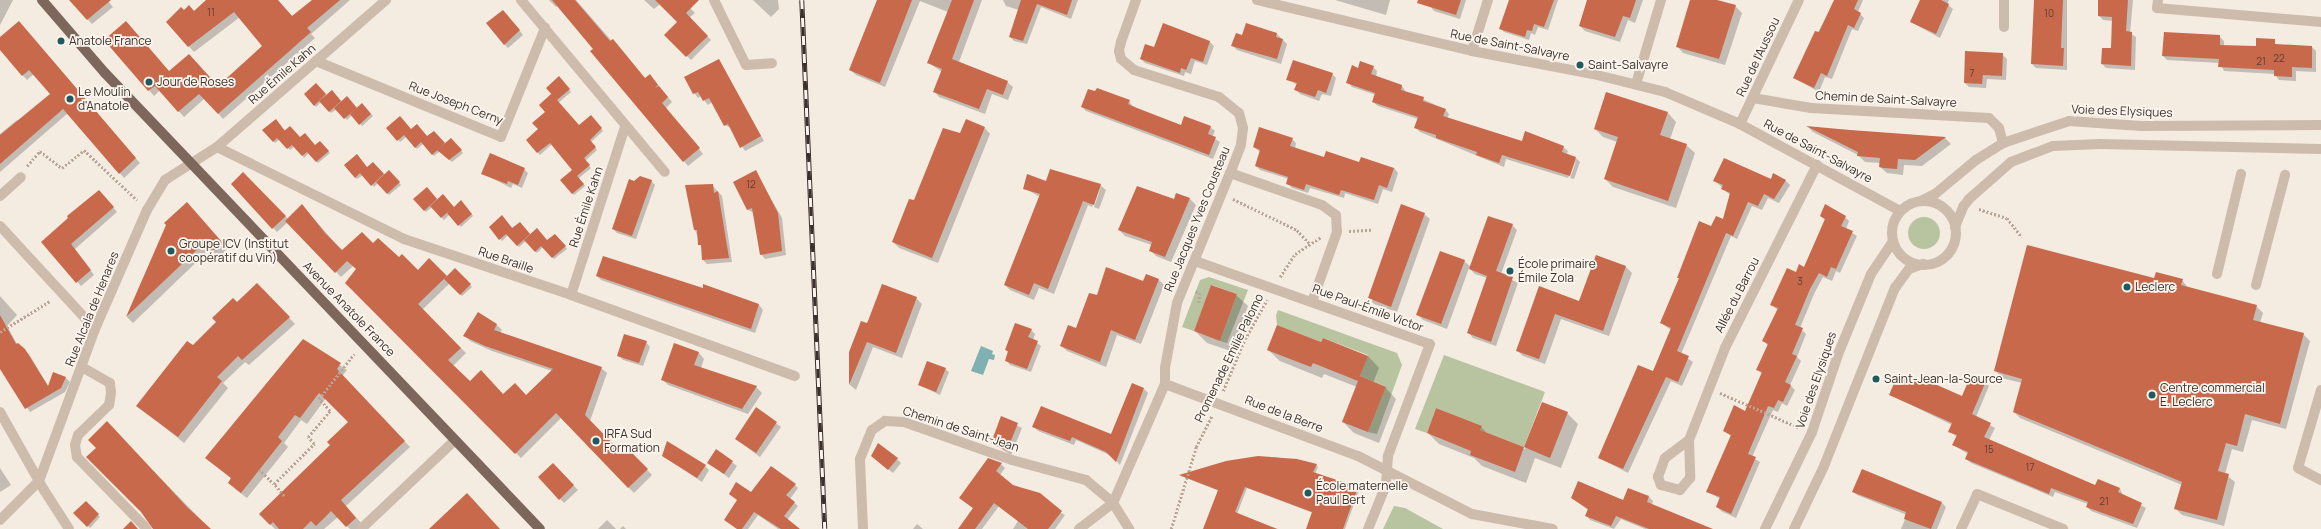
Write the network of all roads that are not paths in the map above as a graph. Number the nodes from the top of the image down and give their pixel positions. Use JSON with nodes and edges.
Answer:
{"nodes":[{"id":1,"x":42,"y":0,"type":"edge"},
{"id":2,"x":386,"y":0,"type":"edge"},
{"id":3,"x":521,"y":0,"type":"edge"},
{"id":4,"x":714,"y":0,"type":"edge"},
{"id":5,"x":1136,"y":0,"type":"edge"},
{"id":6,"x":1257,"y":0,"type":"edge"},
{"id":7,"x":1488,"y":0,"type":"edge"},
{"id":8,"x":1662,"y":0,"type":"edge"},
{"id":9,"x":1799,"y":0,"type":"edge"},
{"id":10,"x":2004,"y":0,"type":"edge"},
{"id":11,"x":2158,"y":0,"type":"edge"},
{"id":12,"x":2321,"y":22,"type":"edge"},
{"id":13,"x":2004,"y":27,"type":"dead end"},
{"id":14,"x":545,"y":28,"type":"junction"},
{"id":15,"x":1472,"y":51,"type":"junction"},
{"id":16,"x":316,"y":61,"type":"junction"},
{"id":17,"x":772,"y":63,"type":"dead end"},
{"id":18,"x":1636,"y":84,"type":"junction"},
{"id":19,"x":1753,"y":98,"type":"junction"},
{"id":20,"x":1740,"y":124,"type":"junction"},
{"id":21,"x":2321,"y":125,"type":"edge"},
{"id":22,"x":625,"y":127,"type":"junction"},
{"id":23,"x":2003,"y":143,"type":"junction"},
{"id":24,"x":217,"y":147,"type":"junction"},
{"id":25,"x":2321,"y":149,"type":"edge"},
{"id":26,"x":192,"y":164,"type":"junction"},
{"id":27,"x":1817,"y":165,"type":"junction"},
{"id":28,"x":665,"y":172,"type":"dead end"},
{"id":29,"x":1230,"y":173,"type":"junction"},
{"id":30,"x":2241,"y":174,"type":"dead end"},
{"id":31,"x":2285,"y":175,"type":"dead end"},
{"id":32,"x":21,"y":177,"type":"road end"},
{"id":33,"x":0,"y":196,"type":"edge"},
{"id":34,"x":1921,"y":201,"type":"junction"},
{"id":35,"x":1900,"y":211,"type":"junction"},
{"id":36,"x":0,"y":226,"type":"edge"},
{"id":37,"x":1955,"y":227,"type":"junction"},
{"id":38,"x":1893,"y":241,"type":"junction"},
{"id":39,"x":1195,"y":261,"type":"junction"},
{"id":40,"x":1923,"y":264,"type":"junction"},
{"id":41,"x":2217,"y":274,"type":"dead end"},
{"id":42,"x":2256,"y":285,"type":"dead end"},
{"id":43,"x":571,"y":294,"type":"junction"},
{"id":44,"x":1312,"y":302,"type":"junction"},
{"id":45,"x":95,"y":329,"type":"junction"},
{"id":46,"x":82,"y":367,"type":"junction"},
{"id":47,"x":795,"y":376,"type":"dead end"},
{"id":48,"x":1166,"y":384,"type":"junction"},
{"id":49,"x":2321,"y":390,"type":"edge"},
{"id":50,"x":0,"y":412,"type":"edge"},
{"id":51,"x":455,"y":440,"type":"junction"},
{"id":52,"x":1688,"y":440,"type":"junction"},
{"id":53,"x":1386,"y":469,"type":"junction"},
{"id":54,"x":2321,"y":480,"type":"edge"},
{"id":55,"x":39,"y":481,"type":"junction"},
{"id":56,"x":1112,"y":503,"type":"junction"},
{"id":57,"x":0,"y":520,"type":"edge"},
{"id":58,"x":69,"y":529,"type":"edge"},
{"id":59,"x":147,"y":529,"type":"edge"},
{"id":60,"x":361,"y":529,"type":"edge"},
{"id":61,"x":540,"y":529,"type":"edge"},
{"id":62,"x":863,"y":529,"type":"edge"},
{"id":63,"x":1079,"y":529,"type":"edge"},
{"id":64,"x":1129,"y":529,"type":"edge"},
{"id":65,"x":1368,"y":529,"type":"edge"},
{"id":66,"x":1553,"y":529,"type":"edge"},
{"id":67,"x":1766,"y":529,"type":"edge"},
{"id":68,"x":1794,"y":529,"type":"edge"},
{"id":69,"x":1961,"y":529,"type":"edge"},
{"id":70,"x":2063,"y":529,"type":"edge"}],
"edges":[{"from":1,"to":26,"type":"main road","name":"Avenue Anatole France"},
{"from":2,"to":16,"type":"street","name":"Rue Émile Kahn"},
{"from":3,"to":14,"type":"street"},
{"from":4,"to":17,"type":"street"},
{"from":5,"to":29,"type":"street","name":"Rue Jacques Yves Cousteau"},
{"from":6,"to":15,"type":"street","name":"Rue de Saint-Salvayre"},
{"from":7,"to":15,"type":"street"},
{"from":8,"to":18,"type":"street"},
{"from":9,"to":19,"type":"street","name":"Rue de l'Aussou"},
{"from":10,"to":13,"type":"street"},
{"from":11,"to":12,"type":"street"},
{"from":14,"to":16,"type":"street","name":"Rue Joseph Cerny"},
{"from":14,"to":22,"type":"street"},
{"from":15,"to":18,"type":"street","name":"Rue de Saint-Salvayre"},
{"from":16,"to":24,"type":"street","name":"Rue Émile Kahn"},
{"from":18,"to":20,"type":"street","name":"Rue de Saint-Salvayre"},
{"from":19,"to":20,"type":"street","name":"Rue de l'Aussou"},
{"from":19,"to":23,"type":"street","name":"Chemin de Saint-Salvayre"},
{"from":20,"to":27,"type":"street","name":"Rue de Saint-Salvayre"},
{"from":21,"to":23,"type":"street","name":"Voie des Elysiques"},
{"from":22,"to":28,"type":"street"},
{"from":22,"to":43,"type":"street","name":"Rue Émile Kahn"},
{"from":23,"to":34,"type":"street","name":"Voie des Elysiques"},
{"from":24,"to":26,"type":"street","name":"Rue Émile Kahn"},
{"from":24,"to":43,"type":"street","name":"Rue Braille"},
{"from":25,"to":37,"type":"street"},
{"from":26,"to":45,"type":"street","name":"Rue Alcala de Henares"},
{"from":26,"to":51,"type":"main road","name":"Avenue Anatole France"},
{"from":27,"to":35,"type":"street","name":"Rue de Saint-Salvayre"},
{"from":27,"to":52,"type":"street","name":"Allée du Barrou"},
{"from":29,"to":39,"type":"street","name":"Rue Jacques Yves Cousteau"},
{"from":29,"to":44,"type":"street"},
{"from":30,"to":41,"type":"street"},
{"from":31,"to":42,"type":"street"},
{"from":32,"to":33,"type":"street"},
{"from":34,"to":35,"type":"street"},
{"from":34,"to":37,"type":"street"},
{"from":35,"to":38,"type":"street"},
{"from":36,"to":45,"type":"street"},
{"from":37,"to":40,"type":"street"},
{"from":38,"to":40,"type":"street"},
{"from":38,"to":67,"type":"street","name":"Voie des Elysiques"},
{"from":39,"to":44,"type":"street","name":"Rue Paul-Émile Victor"},
{"from":39,"to":48,"type":"street","name":"Rue Jacques Yves Cousteau"},
{"from":40,"to":68,"type":"street"},
{"from":43,"to":47,"type":"street","name":"Rue Braille"},
{"from":44,"to":53,"type":"street","name":"Rue Paul-Émile Victor"},
{"from":45,"to":46,"type":"street","name":"Rue Alcala de Henares"},
{"from":46,"to":55,"type":"street","name":"Rue Alcala de Henares"},
{"from":46,"to":59,"type":"street"},
{"from":48,"to":53,"type":"street","name":"Rue de la Berre"},
{"from":48,"to":56,"type":"street"},
{"from":49,"to":54,"type":"street"},
{"from":50,"to":55,"type":"street"},
{"from":51,"to":60,"type":"street"},
{"from":51,"to":61,"type":"main road","name":"Avenue Anatole France"},
{"from":52,"to":52,"type":"street","name":"Allée du Barrou"},
{"from":53,"to":65,"type":"street"},
{"from":53,"to":66,"type":"street","name":"Rue de la Berre"},
{"from":55,"to":57,"type":"street"},
{"from":55,"to":58,"type":"street"},
{"from":56,"to":62,"type":"street","name":"Chemin de Saint-Jean"},
{"from":56,"to":63,"type":"street"},
{"from":56,"to":64,"type":"street","name":"Chemin de Saint-Jean"},
{"from":69,"to":70,"type":"street"}]}
